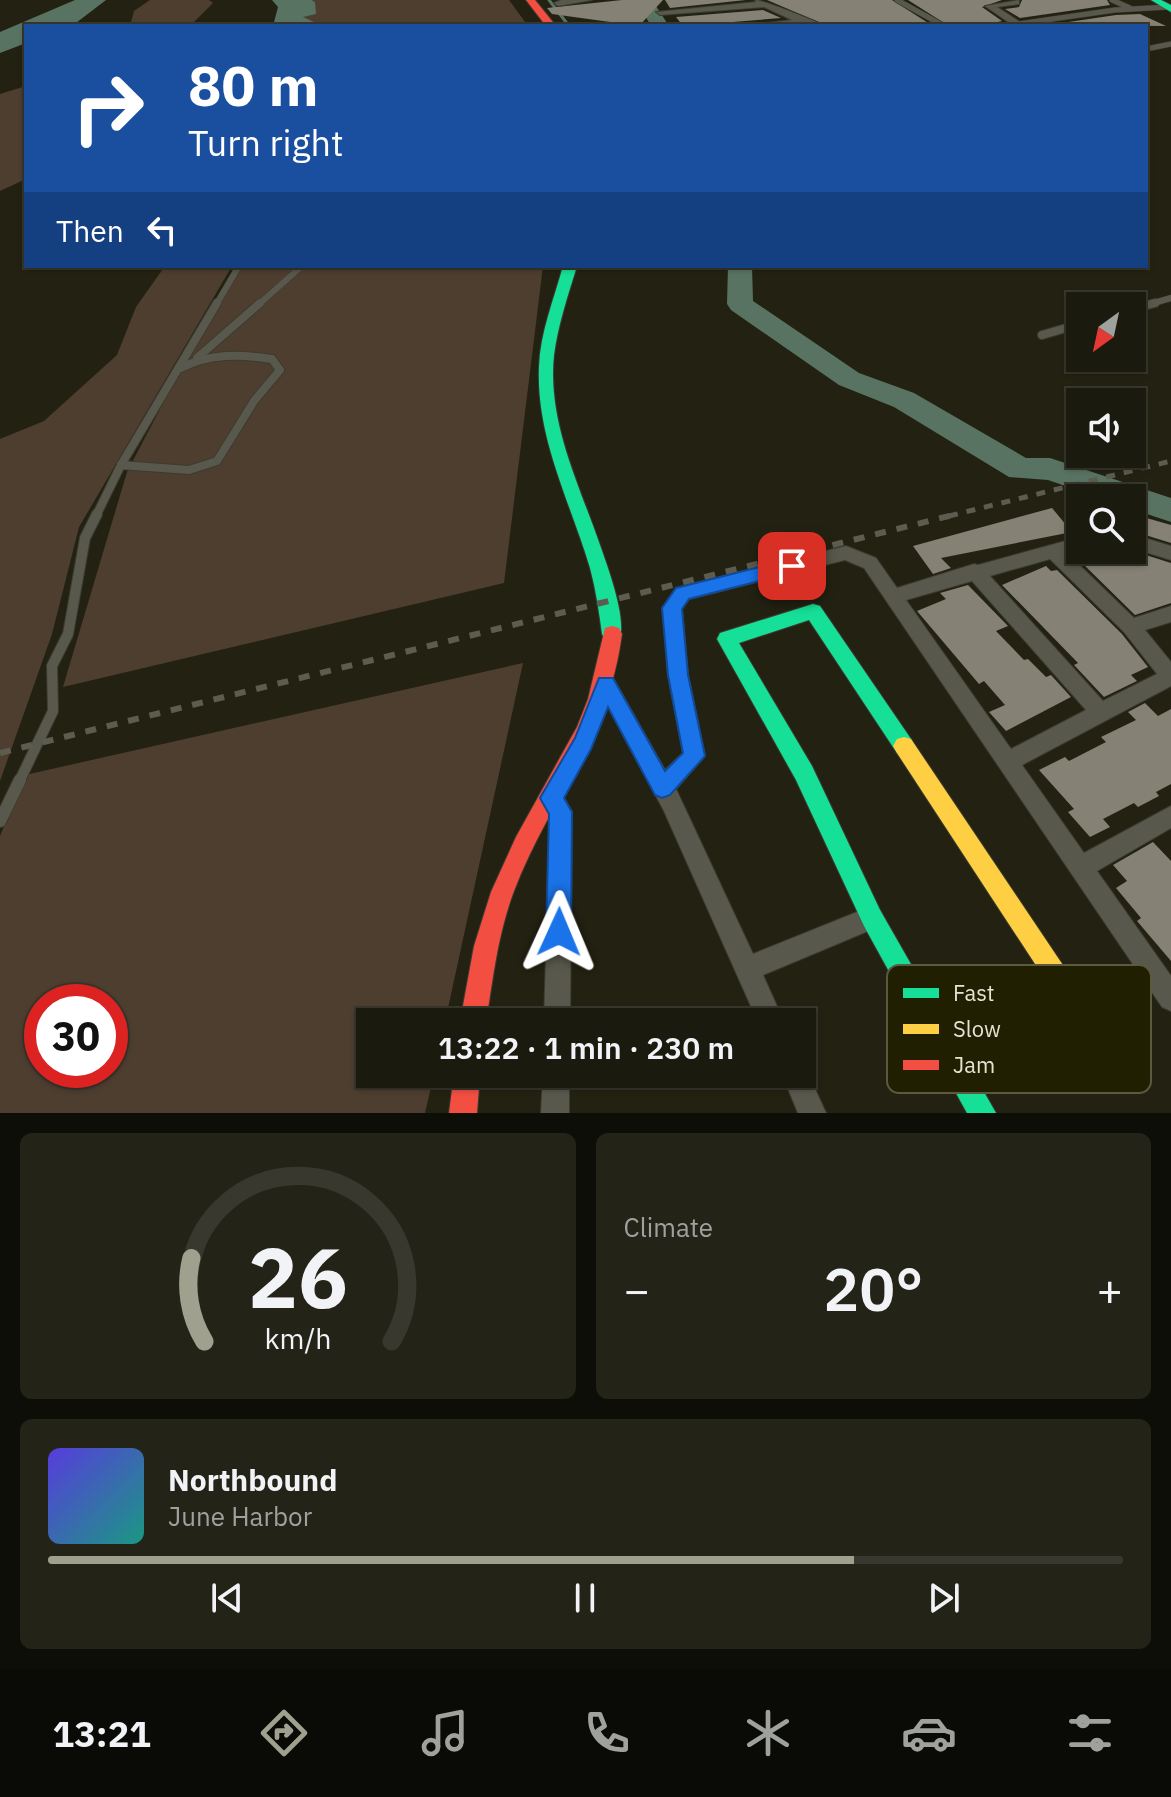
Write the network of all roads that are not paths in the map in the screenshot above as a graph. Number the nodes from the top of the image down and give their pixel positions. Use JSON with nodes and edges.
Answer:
{"nodes":[{"id":1,"x":530,"y":0,"type":"edge"},
{"id":2,"x":577,"y":0,"type":"edge"},
{"id":3,"x":588,"y":0,"type":"edge"},
{"id":4,"x":652,"y":0,"type":"edge"},
{"id":5,"x":897,"y":0,"type":"edge"},
{"id":6,"x":1112,"y":0,"type":"edge"},
{"id":7,"x":762,"y":2,"type":"edge"},
{"id":8,"x":1016,"y":2,"type":"edge"},
{"id":9,"x":558,"y":3,"type":"dead end"},
{"id":10,"x":1165,"y":5,"type":"edge"},
{"id":11,"x":1133,"y":9,"type":"junction"},
{"id":12,"x":660,"y":12,"type":"junction"},
{"id":13,"x":808,"y":21,"type":"junction"},
{"id":14,"x":549,"y":24,"type":"edge"},
{"id":15,"x":667,"y":24,"type":"edge"},
{"id":16,"x":771,"y":24,"type":"edge"},
{"id":17,"x":815,"y":24,"type":"edge"},
{"id":18,"x":940,"y":24,"type":"edge"},
{"id":19,"x":1017,"y":24,"type":"edge"},
{"id":20,"x":1171,"y":44,"type":"edge"},
{"id":21,"x":1148,"y":49,"type":"edge"},
{"id":22,"x":238,"y":268,"type":"edge"},
{"id":23,"x":300,"y":268,"type":"edge"},
{"id":24,"x":569,"y":268,"type":"edge"},
{"id":25,"x":1171,"y":298,"type":"edge"},
{"id":26,"x":1146,"y":305,"type":"edge"},
{"id":27,"x":1066,"y":328,"type":"edge"},
{"id":28,"x":1042,"y":335,"type":"dead end"},
{"id":29,"x":197,"y":358,"type":"junction"},
{"id":30,"x":177,"y":370,"type":"junction"},
{"id":31,"x":121,"y":465,"type":"junction"},
{"id":32,"x":1146,"y":545,"type":"edge"},
{"id":33,"x":1066,"y":548,"type":"edge"},
{"id":34,"x":1053,"y":551,"type":"junction"},
{"id":35,"x":1171,"y":553,"type":"edge"},
{"id":36,"x":974,"y":571,"type":"junction"},
{"id":37,"x":893,"y":596,"type":"junction"},
{"id":38,"x":1171,"y":614,"type":"edge"},
{"id":39,"x":1131,"y":627,"type":"junction"},
{"id":40,"x":1171,"y":676,"type":"edge"},
{"id":41,"x":606,"y":684,"type":"junction"},
{"id":42,"x":1101,"y":713,"type":"junction"},
{"id":43,"x":1007,"y":762,"type":"junction"},
{"id":44,"x":662,"y":788,"type":"junction"},
{"id":45,"x":552,"y":798,"type":"junction"},
{"id":46,"x":1171,"y":816,"type":"edge"},
{"id":47,"x":0,"y":821,"type":"edge"},
{"id":48,"x":1080,"y":868,"type":"junction"},
{"id":49,"x":872,"y":918,"type":"junction"},
{"id":50,"x":899,"y":965,"type":"edge"},
{"id":51,"x":1050,"y":965,"type":"edge"},
{"id":52,"x":1148,"y":965,"type":"edge"},
{"id":53,"x":747,"y":969,"type":"junction"},
{"id":54,"x":1151,"y":969,"type":"edge"},
{"id":55,"x":1170,"y":996,"type":"edge"},
{"id":56,"x":475,"y":1008,"type":"edge"},
{"id":57,"x":557,"y":1008,"type":"edge"},
{"id":58,"x":765,"y":1008,"type":"edge"},
{"id":59,"x":466,"y":1088,"type":"edge"},
{"id":60,"x":556,"y":1088,"type":"edge"},
{"id":61,"x":801,"y":1088,"type":"edge"},
{"id":62,"x":971,"y":1093,"type":"edge"},
{"id":63,"x":463,"y":1113,"type":"edge"},
{"id":64,"x":555,"y":1113,"type":"edge"},
{"id":65,"x":812,"y":1113,"type":"edge"},
{"id":66,"x":982,"y":1113,"type":"edge"}],
"edges":[{"from":1,"to":14,"type":"street"},
{"from":2,"to":3,"type":"street"},
{"from":2,"to":9,"type":"street"},
{"from":4,"to":12,"type":"street"},
{"from":5,"to":18,"type":"lane"},
{"from":6,"to":11,"type":"lane"},
{"from":7,"to":12,"type":"street"},
{"from":7,"to":13,"type":"street"},
{"from":8,"to":19,"type":"street"},
{"from":10,"to":11,"type":"lane"},
{"from":11,"to":19,"type":"lane"},
{"from":12,"to":15,"type":"street"},
{"from":13,"to":16,"type":"street"},
{"from":13,"to":17,"type":"street"},
{"from":20,"to":21,"type":"lane"},
{"from":22,"to":30,"type":"lane"},
{"from":23,"to":29,"type":"lane"},
{"from":24,"to":41,"type":"street"},
{"from":25,"to":26,"type":"lane"},
{"from":27,"to":28,"type":"lane"},
{"from":29,"to":30,"type":"lane"},
{"from":29,"to":31,"type":"lane"},
{"from":30,"to":31,"type":"lane"},
{"from":31,"to":47,"type":"lane"},
{"from":32,"to":35,"type":"street"},
{"from":33,"to":34,"type":"street"},
{"from":34,"to":36,"type":"street"},
{"from":34,"to":39,"type":"street"},
{"from":36,"to":37,"type":"street"},
{"from":36,"to":42,"type":"street"},
{"from":37,"to":43,"type":"street"},
{"from":37,"to":44,"type":"street"},
{"from":38,"to":39,"type":"street"},
{"from":39,"to":40,"type":"street"},
{"from":40,"to":42,"type":"street"},
{"from":41,"to":44,"type":"street"},
{"from":41,"to":45,"type":"street"},
{"from":42,"to":43,"type":"street"},
{"from":43,"to":48,"type":"street"},
{"from":44,"to":53,"type":"street"},
{"from":45,"to":56,"type":"street"},
{"from":45,"to":57,"type":"street"},
{"from":46,"to":48,"type":"street"},
{"from":48,"to":52,"type":"street"},
{"from":49,"to":50,"type":"street"},
{"from":49,"to":51,"type":"street"},
{"from":49,"to":53,"type":"street"},
{"from":53,"to":58,"type":"street"},
{"from":54,"to":55,"type":"street"},
{"from":59,"to":63,"type":"street"},
{"from":60,"to":64,"type":"street"},
{"from":61,"to":65,"type":"street"},
{"from":62,"to":66,"type":"street"}]}
